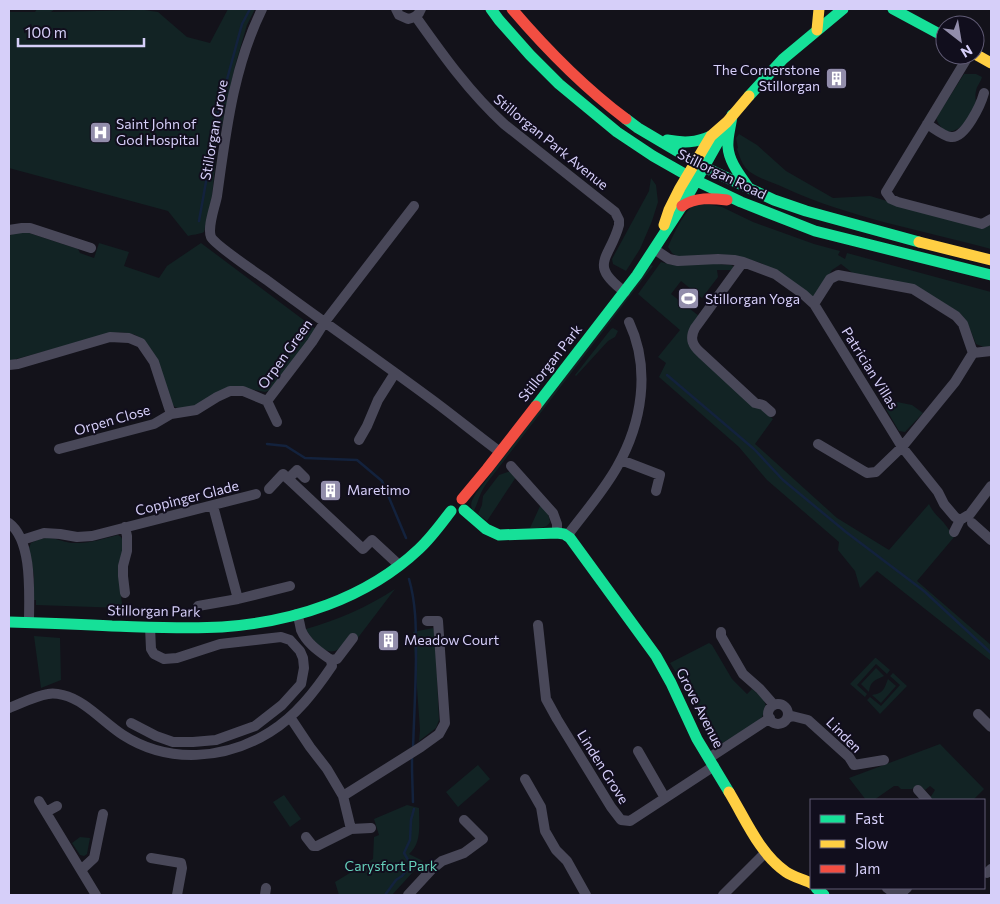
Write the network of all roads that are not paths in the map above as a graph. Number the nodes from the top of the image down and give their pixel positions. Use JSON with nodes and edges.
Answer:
{"nodes":[{"id":1,"x":262,"y":9,"type":"edge"},
{"id":2,"x":396,"y":9,"type":"edge"},
{"id":3,"x":491,"y":9,"type":"edge"},
{"id":4,"x":512,"y":9,"type":"edge"},
{"id":5,"x":819,"y":9,"type":"edge"},
{"id":6,"x":843,"y":9,"type":"edge"},
{"id":7,"x":893,"y":9,"type":"edge"},
{"id":8,"x":419,"y":13,"type":"edge"},
{"id":9,"x":817,"y":30,"type":"junction"},
{"id":10,"x":935,"y":32,"type":"edge"},
{"id":11,"x":963,"y":65,"type":"edge"},
{"id":12,"x":984,"y":93,"type":"dead end"},
{"id":13,"x":729,"y":119,"type":"junction"},
{"id":14,"x":927,"y":124,"type":"junction"},
{"id":15,"x":711,"y":136,"type":"junction"},
{"id":16,"x":656,"y":139,"type":"junction"},
{"id":17,"x":700,"y":164,"type":"junction"},
{"id":18,"x":692,"y":178,"type":"junction"},
{"id":19,"x":748,"y":187,"type":"junction"},
{"id":20,"x":739,"y":200,"type":"junction"},
{"id":21,"x":414,"y":206,"type":"dead end"},
{"id":22,"x":682,"y":206,"type":"junction"},
{"id":23,"x":991,"y":220,"type":"edge"},
{"id":24,"x":9,"y":230,"type":"edge"},
{"id":25,"x":656,"y":245,"type":"junction"},
{"id":26,"x":91,"y":248,"type":"dead end"},
{"id":27,"x":991,"y":260,"type":"edge"},
{"id":28,"x":744,"y":262,"type":"junction"},
{"id":29,"x":991,"y":275,"type":"edge"},
{"id":30,"x":624,"y":292,"type":"junction"},
{"id":31,"x":814,"y":304,"type":"junction"},
{"id":32,"x":629,"y":322,"type":"dead end"},
{"id":33,"x":324,"y":323,"type":"junction"},
{"id":34,"x":991,"y":351,"type":"edge"},
{"id":35,"x":973,"y":353,"type":"junction"},
{"id":36,"x":9,"y":366,"type":"edge"},
{"id":37,"x":395,"y":373,"type":"junction"},
{"id":38,"x":267,"y":401,"type":"junction"},
{"id":39,"x":771,"y":412,"type":"dead end"},
{"id":40,"x":171,"y":414,"type":"junction"},
{"id":41,"x":277,"y":422,"type":"dead end"},
{"id":42,"x":358,"y":440,"type":"dead end"},
{"id":43,"x":818,"y":444,"type":"dead end"},
{"id":44,"x":902,"y":447,"type":"junction"},
{"id":45,"x":59,"y":450,"type":"dead end"},
{"id":46,"x":500,"y":452,"type":"junction"},
{"id":47,"x":621,"y":460,"type":"junction"},
{"id":48,"x":511,"y":466,"type":"dead end"},
{"id":49,"x":305,"y":478,"type":"dead end"},
{"id":50,"x":288,"y":479,"type":"junction"},
{"id":51,"x":991,"y":486,"type":"edge"},
{"id":52,"x":269,"y":489,"type":"dead end"},
{"id":53,"x":656,"y":491,"type":"dead end"},
{"id":54,"x":256,"y":494,"type":"dead end"},
{"id":55,"x":463,"y":504,"type":"junction"},
{"id":56,"x":212,"y":506,"type":"junction"},
{"id":57,"x":960,"y":520,"type":"junction"},
{"id":58,"x":9,"y":523,"type":"edge"},
{"id":59,"x":972,"y":523,"type":"dead end"},
{"id":60,"x":125,"y":527,"type":"junction"},
{"id":61,"x":954,"y":532,"type":"dead end"},
{"id":62,"x":562,"y":534,"type":"junction"},
{"id":63,"x":22,"y":540,"type":"junction"},
{"id":64,"x":991,"y":540,"type":"edge"},
{"id":65,"x":404,"y":561,"type":"junction"},
{"id":66,"x":290,"y":586,"type":"dead end"},
{"id":67,"x":125,"y":593,"type":"dead end"},
{"id":68,"x":238,"y":599,"type":"junction"},
{"id":69,"x":198,"y":606,"type":"dead end"},
{"id":70,"x":297,"y":614,"type":"junction"},
{"id":71,"x":427,"y":621,"type":"dead end"},
{"id":72,"x":9,"y":622,"type":"edge"},
{"id":73,"x":29,"y":622,"type":"junction"},
{"id":74,"x":538,"y":625,"type":"dead end"},
{"id":75,"x":150,"y":627,"type":"junction"},
{"id":76,"x":721,"y":632,"type":"dead end"},
{"id":77,"x":353,"y":638,"type":"dead end"},
{"id":78,"x":331,"y":660,"type":"junction"},
{"id":79,"x":774,"y":705,"type":"junction"},
{"id":80,"x":9,"y":708,"type":"edge"},
{"id":81,"x":978,"y":714,"type":"dead end"},
{"id":82,"x":290,"y":717,"type":"junction"},
{"id":83,"x":770,"y":718,"type":"junction"},
{"id":84,"x":787,"y":718,"type":"junction"},
{"id":85,"x":131,"y":723,"type":"dead end"},
{"id":86,"x":991,"y":727,"type":"edge"},
{"id":87,"x":638,"y":751,"type":"dead end"},
{"id":88,"x":884,"y":760,"type":"dead end"},
{"id":89,"x":711,"y":762,"type":"junction"},
{"id":90,"x":525,"y":779,"type":"dead end"},
{"id":91,"x":918,"y":790,"type":"dead end"},
{"id":92,"x":343,"y":796,"type":"junction"},
{"id":93,"x":666,"y":798,"type":"junction"},
{"id":94,"x":926,"y":799,"type":"edge"},
{"id":95,"x":39,"y":801,"type":"dead end"},
{"id":96,"x":56,"y":806,"type":"dead end"},
{"id":97,"x":46,"y":812,"type":"junction"},
{"id":98,"x":103,"y":814,"type":"dead end"},
{"id":99,"x":464,"y":820,"type":"dead end"},
{"id":100,"x":351,"y":828,"type":"junction"},
{"id":101,"x":372,"y":828,"type":"dead end"},
{"id":102,"x":306,"y":837,"type":"dead end"},
{"id":103,"x":766,"y":852,"type":"junction"},
{"id":104,"x":150,"y":858,"type":"dead end"},
{"id":105,"x":82,"y":870,"type":"junction"},
{"id":106,"x":810,"y":882,"type":"edge"},
{"id":107,"x":889,"y":889,"type":"edge"},
{"id":108,"x":905,"y":889,"type":"edge"},
{"id":109,"x":411,"y":892,"type":"edge"},
{"id":110,"x":96,"y":895,"type":"edge"},
{"id":111,"x":178,"y":895,"type":"edge"},
{"id":112,"x":586,"y":895,"type":"edge"},
{"id":113,"x":723,"y":895,"type":"edge"}],
"edges":[{"from":1,"to":33,"type":"street","name":"Stillorgan Grove"},
{"from":2,"to":8,"type":"street","name":"Stillorgan Park Avenue"},
{"from":3,"to":18,"type":"main road","name":"Stillorgan Road"},
{"from":4,"to":16,"type":"main road","name":"Stillorgan Road"},
{"from":5,"to":9,"type":"main road"},
{"from":6,"to":9,"type":"main road"},
{"from":7,"to":10,"type":"main road"},
{"from":8,"to":30,"type":"street","name":"Stillorgan Park Avenue"},
{"from":9,"to":13,"type":"main road"},
{"from":11,"to":14,"type":"street"},
{"from":12,"to":14,"type":"street"},
{"from":13,"to":15,"type":"main road"},
{"from":13,"to":17,"type":"main road"},
{"from":13,"to":19,"type":"main road"},
{"from":14,"to":23,"type":"street"},
{"from":15,"to":16,"type":"main road"},
{"from":15,"to":17,"type":"main road"},
{"from":16,"to":17,"type":"main road","name":"Stillorgan Road"},
{"from":17,"to":18,"type":"main road"},
{"from":17,"to":19,"type":"main road","name":"Stillorgan Road"},
{"from":18,"to":20,"type":"main road","name":"Stillorgan Road"},
{"from":18,"to":22,"type":"main road","name":"Stillorgan Park"},
{"from":18,"to":25,"type":"main road","name":"Stillorgan Park"},
{"from":19,"to":27,"type":"main road","name":"Stillorgan Road"},
{"from":20,"to":22,"type":"main road"},
{"from":20,"to":29,"type":"main road","name":"Stillorgan Road"},
{"from":21,"to":33,"type":"street"},
{"from":22,"to":25,"type":"main road","name":"Stillorgan Park"},
{"from":24,"to":26,"type":"street"},
{"from":25,"to":28,"type":"street","name":"Patrician Villas"},
{"from":25,"to":30,"type":"main road","name":"Stillorgan Park"},
{"from":28,"to":31,"type":"street","name":"Patrician Villas"},
{"from":28,"to":39,"type":"street"},
{"from":30,"to":46,"type":"main road","name":"Stillorgan Park"},
{"from":31,"to":35,"type":"street"},
{"from":31,"to":44,"type":"street","name":"Patrician Villas"},
{"from":32,"to":47,"type":"street"},
{"from":33,"to":37,"type":"street","name":"Stillorgan Grove"},
{"from":33,"to":38,"type":"street","name":"Orpen Green"},
{"from":34,"to":35,"type":"street"},
{"from":35,"to":44,"type":"street"},
{"from":36,"to":40,"type":"street"},
{"from":37,"to":42,"type":"street"},
{"from":37,"to":46,"type":"street","name":"Stillorgan Grove"},
{"from":38,"to":40,"type":"street","name":"Orpen Green"},
{"from":38,"to":41,"type":"street","name":"Orpen Green"},
{"from":40,"to":45,"type":"street","name":"Orpen Close"},
{"from":43,"to":44,"type":"street"},
{"from":44,"to":57,"type":"street","name":"Patrician Villas"},
{"from":46,"to":55,"type":"main road","name":"Stillorgan Park"},
{"from":47,"to":53,"type":"street"},
{"from":47,"to":62,"type":"street"},
{"from":48,"to":62,"type":"street"},
{"from":49,"to":50,"type":"street"},
{"from":50,"to":52,"type":"street"},
{"from":50,"to":65,"type":"street"},
{"from":51,"to":57,"type":"street"},
{"from":54,"to":56,"type":"street","name":"Coppinger Glade"},
{"from":55,"to":62,"type":"main road"},
{"from":55,"to":65,"type":"main road","name":"Stillorgan Park"},
{"from":56,"to":60,"type":"street","name":"Coppinger Glade"},
{"from":56,"to":68,"type":"street"},
{"from":57,"to":61,"type":"street"},
{"from":58,"to":63,"type":"street"},
{"from":59,"to":64,"type":"street"},
{"from":60,"to":63,"type":"street","name":"Coppinger Glade"},
{"from":60,"to":67,"type":"street","name":"Coppinger Glade"},
{"from":62,"to":89,"type":"main road","name":"Grove Avenue"},
{"from":63,"to":73,"type":"street"},
{"from":65,"to":70,"type":"main road","name":"Stillorgan Park"},
{"from":66,"to":68,"type":"street"},
{"from":68,"to":69,"type":"street"},
{"from":70,"to":75,"type":"main road","name":"Stillorgan Park"},
{"from":70,"to":78,"type":"street"},
{"from":71,"to":92,"type":"street"},
{"from":72,"to":73,"type":"main road","name":"Stillorgan Park"},
{"from":73,"to":75,"type":"main road","name":"Stillorgan Park"},
{"from":74,"to":93,"type":"street","name":"Linden Grove"},
{"from":75,"to":85,"type":"street"},
{"from":76,"to":79,"type":"street"},
{"from":77,"to":78,"type":"street"},
{"from":78,"to":82,"type":"street"},
{"from":79,"to":83,"type":"street"},
{"from":79,"to":84,"type":"street"},
{"from":80,"to":82,"type":"street"},
{"from":81,"to":86,"type":"street"},
{"from":82,"to":92,"type":"street"},
{"from":83,"to":84,"type":"street","name":"Linden"},
{"from":83,"to":89,"type":"street"},
{"from":84,"to":88,"type":"street","name":"Linden"},
{"from":87,"to":93,"type":"street"},
{"from":89,"to":93,"type":"street","name":"Linden Grove"},
{"from":89,"to":103,"type":"main road","name":"Grove Avenue"},
{"from":90,"to":112,"type":"street"},
{"from":91,"to":94,"type":"street"},
{"from":92,"to":100,"type":"street"},
{"from":95,"to":97,"type":"street"},
{"from":96,"to":97,"type":"street"},
{"from":97,"to":105,"type":"street"},
{"from":98,"to":105,"type":"street"},
{"from":99,"to":109,"type":"street"},
{"from":100,"to":101,"type":"street"},
{"from":100,"to":102,"type":"street"},
{"from":103,"to":106,"type":"main road","name":"Grove Avenue"},
{"from":103,"to":113,"type":"street"},
{"from":104,"to":111,"type":"street"},
{"from":105,"to":110,"type":"street"},
{"from":107,"to":108,"type":"street"}]}
